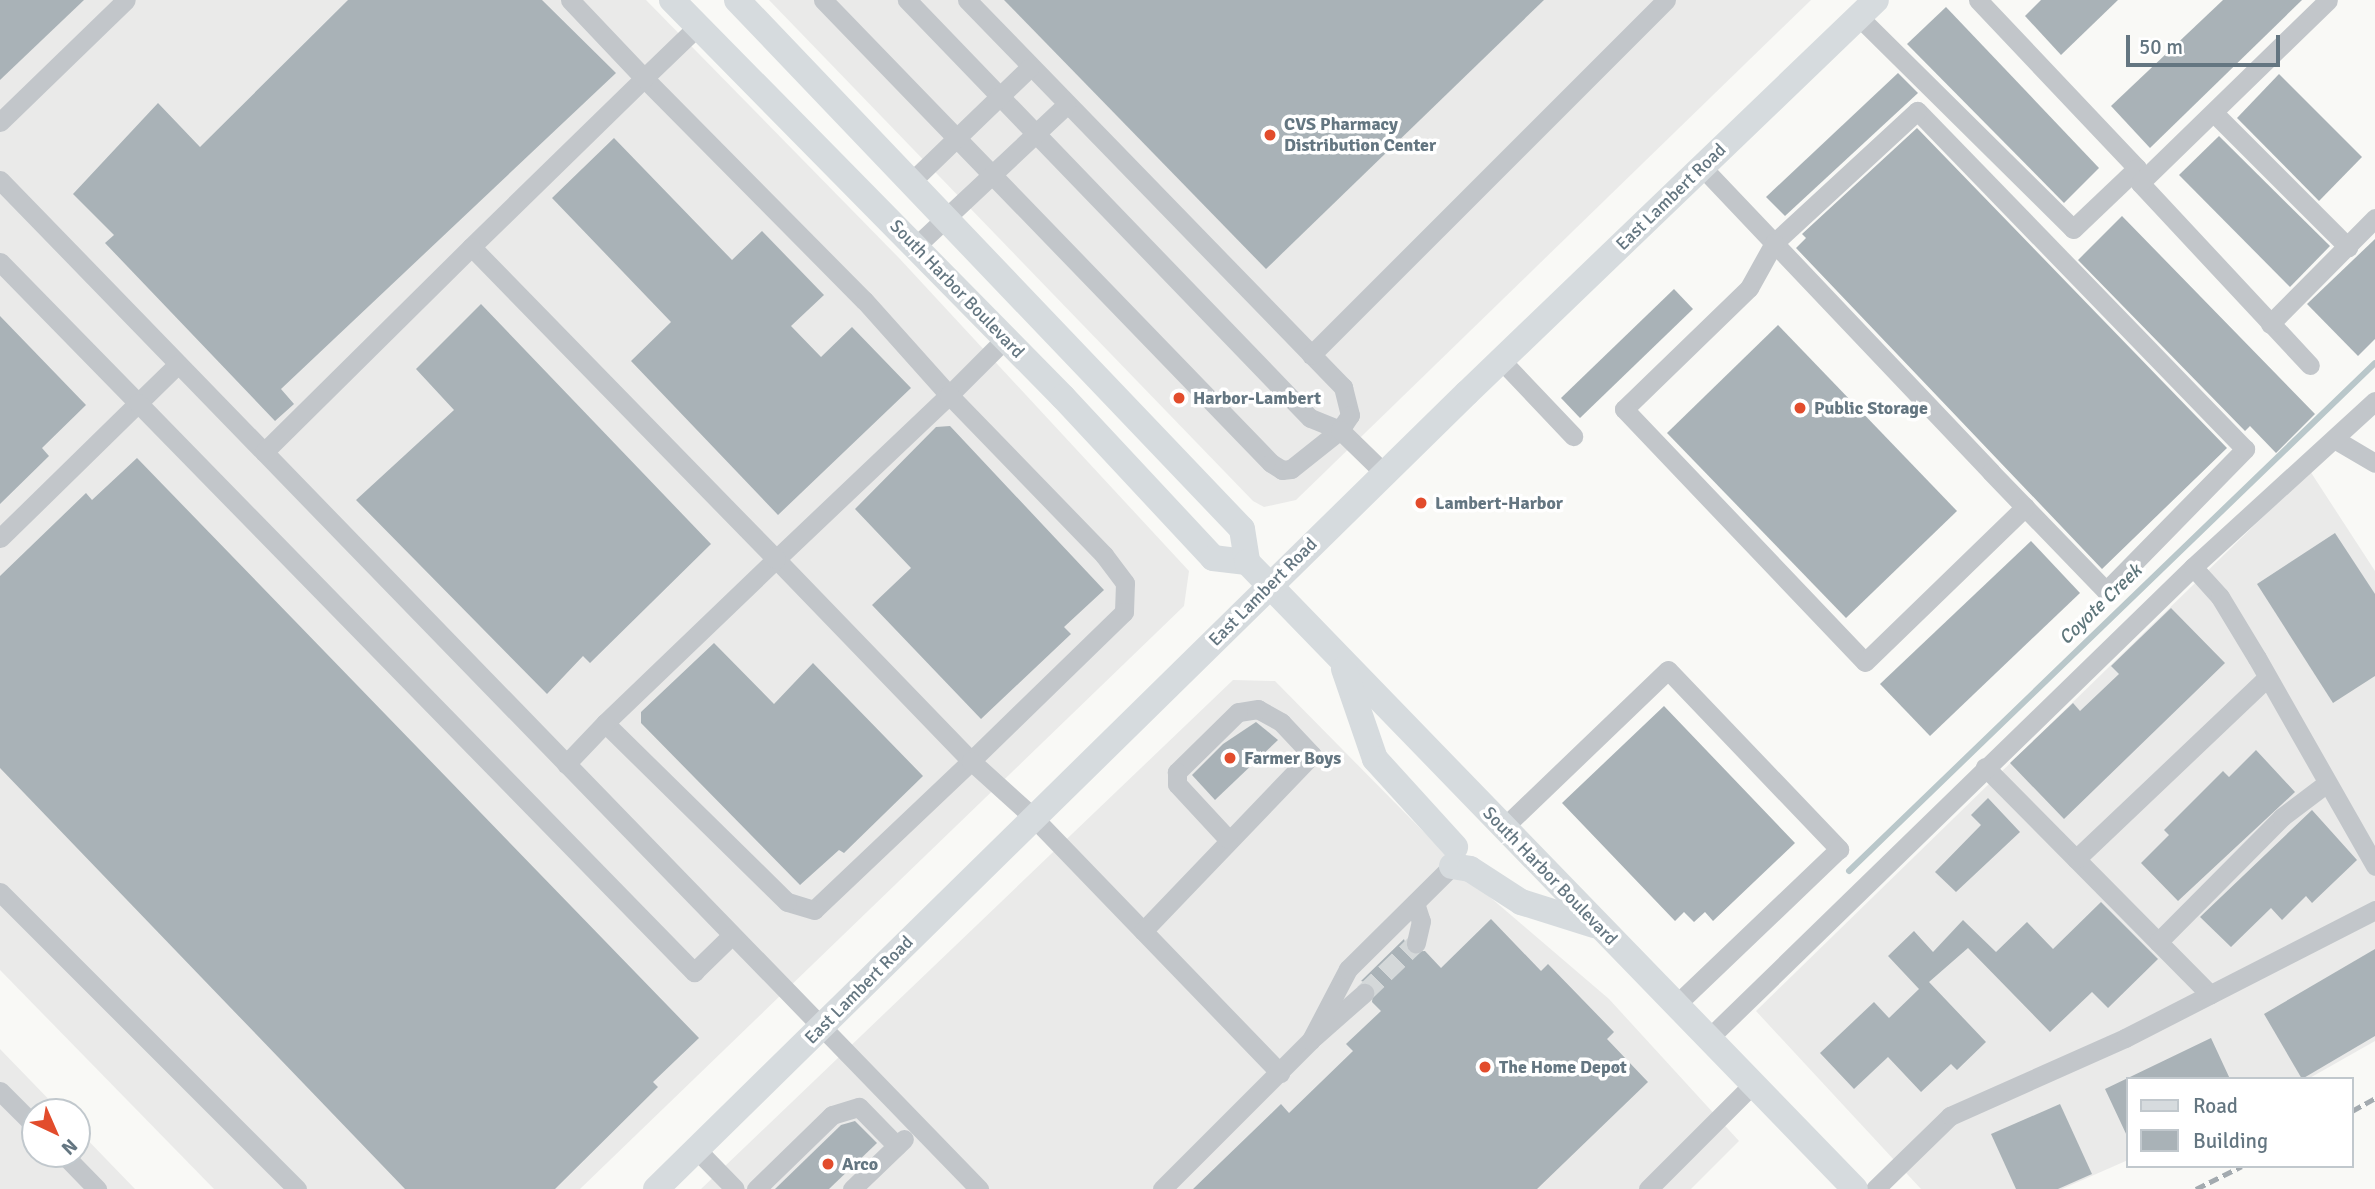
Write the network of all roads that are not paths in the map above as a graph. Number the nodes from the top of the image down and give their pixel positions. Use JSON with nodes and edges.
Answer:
{"nodes":[{"id":1,"x":126,"y":0,"type":"edge"},
{"id":2,"x":570,"y":0,"type":"edge"},
{"id":3,"x":672,"y":0,"type":"edge"},
{"id":4,"x":737,"y":0,"type":"edge"},
{"id":5,"x":823,"y":0,"type":"edge"},
{"id":6,"x":907,"y":0,"type":"edge"},
{"id":7,"x":967,"y":0,"type":"edge"},
{"id":8,"x":1666,"y":0,"type":"edge"},
{"id":9,"x":2328,"y":0,"type":"edge"},
{"id":10,"x":1984,"y":2,"type":"edge"},
{"id":11,"x":1868,"y":8,"type":"edge"},
{"id":12,"x":697,"y":27,"type":"junction"},
{"id":13,"x":1030,"y":66,"type":"junction"},
{"id":14,"x":644,"y":78,"type":"junction"},
{"id":15,"x":999,"y":97,"type":"junction"},
{"id":16,"x":1066,"y":105,"type":"junction"},
{"id":17,"x":2214,"y":113,"type":"junction"},
{"id":18,"x":0,"y":122,"type":"edge"},
{"id":19,"x":1035,"y":134,"type":"junction"},
{"id":20,"x":958,"y":139,"type":"junction"},
{"id":21,"x":1702,"y":167,"type":"junction"},
{"id":22,"x":994,"y":176,"type":"junction"},
{"id":23,"x":2138,"y":176,"type":"junction"},
{"id":24,"x":0,"y":180,"type":"edge"},
{"id":25,"x":911,"y":182,"type":"junction"},
{"id":26,"x":947,"y":218,"type":"junction"},
{"id":27,"x":2375,"y":218,"type":"edge"},
{"id":28,"x":1774,"y":243,"type":"junction"},
{"id":29,"x":471,"y":247,"type":"junction"},
{"id":30,"x":916,"y":247,"type":"junction"},
{"id":31,"x":2347,"y":247,"type":"junction"},
{"id":32,"x":0,"y":262,"type":"edge"},
{"id":33,"x":2270,"y":324,"type":"junction"},
{"id":34,"x":1005,"y":339,"type":"junction"},
{"id":35,"x":1311,"y":355,"type":"junction"},
{"id":36,"x":1501,"y":360,"type":"junction"},
{"id":37,"x":178,"y":364,"type":"junction"},
{"id":38,"x":2310,"y":365,"type":"dead end"},
{"id":39,"x":949,"y":395,"type":"junction"},
{"id":40,"x":2375,"y":401,"type":"edge"},
{"id":41,"x":138,"y":403,"type":"junction"},
{"id":42,"x":1340,"y":430,"type":"junction"},
{"id":43,"x":1573,"y":436,"type":"dead end"},
{"id":44,"x":2336,"y":440,"type":"junction"},
{"id":45,"x":264,"y":452,"type":"junction"},
{"id":46,"x":2375,"y":463,"type":"edge"},
{"id":47,"x":1384,"y":474,"type":"junction"},
{"id":48,"x":2025,"y":507,"type":"junction"},
{"id":49,"x":0,"y":538,"type":"edge"},
{"id":50,"x":776,"y":559,"type":"junction"},
{"id":51,"x":1247,"y":562,"type":"junction"},
{"id":52,"x":2193,"y":567,"type":"junction"},
{"id":53,"x":1270,"y":585,"type":"junction"},
{"id":54,"x":1342,"y":661,"type":"junction"},
{"id":55,"x":2267,"y":678,"type":"junction"},
{"id":56,"x":605,"y":723,"type":"junction"},
{"id":57,"x":971,"y":761,"type":"junction"},
{"id":58,"x":566,"y":764,"type":"junction"},
{"id":59,"x":1985,"y":767,"type":"junction"},
{"id":60,"x":2327,"y":783,"type":"junction"},
{"id":61,"x":1033,"y":817,"type":"junction"},
{"id":62,"x":1503,"y":828,"type":"junction"},
{"id":63,"x":1228,"y":839,"type":"junction"},
{"id":64,"x":1453,"y":857,"type":"junction"},
{"id":65,"x":2076,"y":859,"type":"junction"},
{"id":66,"x":2375,"y":866,"type":"edge"},
{"id":67,"x":0,"y":892,"type":"edge"},
{"id":68,"x":1415,"y":903,"type":"junction"},
{"id":69,"x":2375,"y":911,"type":"edge"},
{"id":70,"x":1599,"y":926,"type":"junction"},
{"id":71,"x":1143,"y":930,"type":"junction"},
{"id":72,"x":732,"y":935,"type":"junction"},
{"id":73,"x":2158,"y":942,"type":"junction"},
{"id":74,"x":1416,"y":943,"type":"dead end"},
{"id":75,"x":1364,"y":993,"type":"tunnel mouth"},
{"id":76,"x":2210,"y":994,"type":"junction"},
{"id":77,"x":1676,"y":1005,"type":"junction"},
{"id":78,"x":821,"y":1028,"type":"junction"},
{"id":79,"x":1709,"y":1038,"type":"junction"},
{"id":80,"x":1311,"y":1040,"type":"junction"},
{"id":81,"x":1280,"y":1073,"type":"junction"},
{"id":82,"x":1753,"y":1084,"type":"junction"},
{"id":83,"x":0,"y":1091,"type":"edge"},
{"id":84,"x":21,"y":1112,"type":"edge"},
{"id":85,"x":917,"y":1126,"type":"junction"},
{"id":86,"x":897,"y":1146,"type":"junction"},
{"id":87,"x":697,"y":1150,"type":"junction"},
{"id":88,"x":77,"y":1168,"type":"edge"},
{"id":89,"x":976,"y":1188,"type":"edge"},
{"id":90,"x":97,"y":1189,"type":"edge"},
{"id":91,"x":297,"y":1189,"type":"edge"},
{"id":92,"x":656,"y":1189,"type":"edge"},
{"id":93,"x":735,"y":1189,"type":"edge"},
{"id":94,"x":756,"y":1189,"type":"edge"},
{"id":95,"x":852,"y":1189,"type":"edge"},
{"id":96,"x":1162,"y":1189,"type":"edge"},
{"id":97,"x":1648,"y":1189,"type":"edge"},
{"id":98,"x":1855,"y":1189,"type":"edge"},
{"id":99,"x":1875,"y":1189,"type":"edge"}],
"edges":[{"from":1,"to":18,"type":"lane"},
{"from":2,"to":14,"type":"lane"},
{"from":3,"to":12,"type":"main road","name":"South Harbor Boulevard"},
{"from":4,"to":25,"type":"main road"},
{"from":5,"to":20,"type":"lane"},
{"from":6,"to":15,"type":"lane"},
{"from":7,"to":13,"type":"lane"},
{"from":8,"to":35,"type":"lane"},
{"from":9,"to":17,"type":"lane"},
{"from":10,"to":23,"type":"lane"},
{"from":11,"to":21,"type":"main road","name":"East Lambert Road"},
{"from":11,"to":23,"type":"lane"},
{"from":12,"to":14,"type":"lane"},
{"from":12,"to":30,"type":"main road","name":"South Harbor Boulevard"},
{"from":13,"to":15,"type":"lane"},
{"from":13,"to":16,"type":"lane"},
{"from":14,"to":29,"type":"lane"},
{"from":14,"to":39,"type":"lane"},
{"from":15,"to":19,"type":"lane"},
{"from":15,"to":20,"type":"lane"},
{"from":16,"to":19,"type":"lane"},
{"from":16,"to":35,"type":"lane"},
{"from":17,"to":23,"type":"lane"},
{"from":17,"to":31,"type":"lane"},
{"from":19,"to":22,"type":"lane"},
{"from":19,"to":42,"type":"lane"},
{"from":20,"to":22,"type":"lane"},
{"from":20,"to":25,"type":"lane"},
{"from":21,"to":28,"type":"lane"},
{"from":21,"to":36,"type":"main road","name":"East Lambert Road"},
{"from":22,"to":26,"type":"lane"},
{"from":22,"to":42,"type":"lane"},
{"from":23,"to":33,"type":"lane"},
{"from":24,"to":37,"type":"lane"},
{"from":25,"to":26,"type":"main road"},
{"from":26,"to":30,"type":"lane"},
{"from":26,"to":51,"type":"main road"},
{"from":27,"to":31,"type":"lane"},
{"from":28,"to":48,"type":"lane"},
{"from":28,"to":48,"type":"lane"},
{"from":28,"to":48,"type":"lane"},
{"from":29,"to":45,"type":"lane"},
{"from":29,"to":50,"type":"lane"},
{"from":30,"to":34,"type":"main road","name":"South Harbor Boulevard"},
{"from":31,"to":33,"type":"lane"},
{"from":32,"to":41,"type":"lane"},
{"from":33,"to":38,"type":"lane"},
{"from":34,"to":39,"type":"lane"},
{"from":34,"to":51,"type":"main road","name":"South Harbor Boulevard"},
{"from":35,"to":42,"type":"lane"},
{"from":36,"to":43,"type":"lane"},
{"from":36,"to":47,"type":"main road","name":"East Lambert Road"},
{"from":37,"to":41,"type":"lane"},
{"from":37,"to":45,"type":"lane"},
{"from":39,"to":50,"type":"lane"},
{"from":39,"to":57,"type":"lane"},
{"from":40,"to":44,"type":"lane"},
{"from":41,"to":49,"type":"lane"},
{"from":41,"to":72,"type":"lane"},
{"from":42,"to":47,"type":"lane"},
{"from":44,"to":46,"type":"lane"},
{"from":44,"to":52,"type":"lane"},
{"from":45,"to":58,"type":"lane"},
{"from":47,"to":53,"type":"main road","name":"East Lambert Road"},
{"from":50,"to":56,"type":"lane"},
{"from":50,"to":57,"type":"lane"},
{"from":51,"to":53,"type":"main road","name":"South Harbor Boulevard"},
{"from":52,"to":55,"type":"lane"},
{"from":52,"to":59,"type":"lane"},
{"from":53,"to":54,"type":"main road","name":"South Harbor Boulevard"},
{"from":53,"to":61,"type":"main road","name":"East Lambert Road"},
{"from":54,"to":62,"type":"main road","name":"South Harbor Boulevard"},
{"from":54,"to":64,"type":"main road"},
{"from":55,"to":60,"type":"lane"},
{"from":55,"to":65,"type":"lane"},
{"from":56,"to":57,"type":"lane"},
{"from":56,"to":58,"type":"lane"},
{"from":57,"to":61,"type":"lane"},
{"from":58,"to":72,"type":"lane"},
{"from":59,"to":65,"type":"lane"},
{"from":59,"to":79,"type":"lane"},
{"from":60,"to":66,"type":"lane"},
{"from":60,"to":73,"type":"lane"},
{"from":61,"to":71,"type":"lane"},
{"from":61,"to":78,"type":"main road","name":"East Lambert Road"},
{"from":62,"to":70,"type":"main road","name":"South Harbor Boulevard"},
{"from":62,"to":77,"type":"lane"},
{"from":63,"to":63,"type":"lane"},
{"from":63,"to":71,"type":"lane"},
{"from":64,"to":68,"type":"lane"},
{"from":64,"to":70,"type":"main road"},
{"from":65,"to":73,"type":"lane"},
{"from":67,"to":91,"type":"lane"},
{"from":68,"to":74,"type":"lane"},
{"from":68,"to":80,"type":"lane"},
{"from":69,"to":76,"type":"lane"},
{"from":70,"to":77,"type":"main road","name":"South Harbor Boulevard"},
{"from":71,"to":81,"type":"lane"},
{"from":72,"to":78,"type":"lane"},
{"from":73,"to":76,"type":"lane"},
{"from":75,"to":80,"type":"lane"},
{"from":76,"to":99,"type":"lane"},
{"from":77,"to":79,"type":"main road","name":"South Harbor Boulevard"},
{"from":78,"to":85,"type":"lane"},
{"from":78,"to":87,"type":"main road","name":"East Lambert Road"},
{"from":79,"to":82,"type":"main road","name":"South Harbor Boulevard"},
{"from":80,"to":81,"type":"lane"},
{"from":81,"to":96,"type":"lane"},
{"from":82,"to":97,"type":"lane"},
{"from":82,"to":98,"type":"main road","name":"South Harbor Boulevard"},
{"from":83,"to":84,"type":"lane"},
{"from":85,"to":86,"type":"lane"},
{"from":85,"to":89,"type":"lane"},
{"from":86,"to":94,"type":"lane"},
{"from":86,"to":95,"type":"lane"},
{"from":87,"to":92,"type":"main road","name":"East Lambert Road"},
{"from":87,"to":93,"type":"lane"},
{"from":88,"to":90,"type":"lane"}]}
